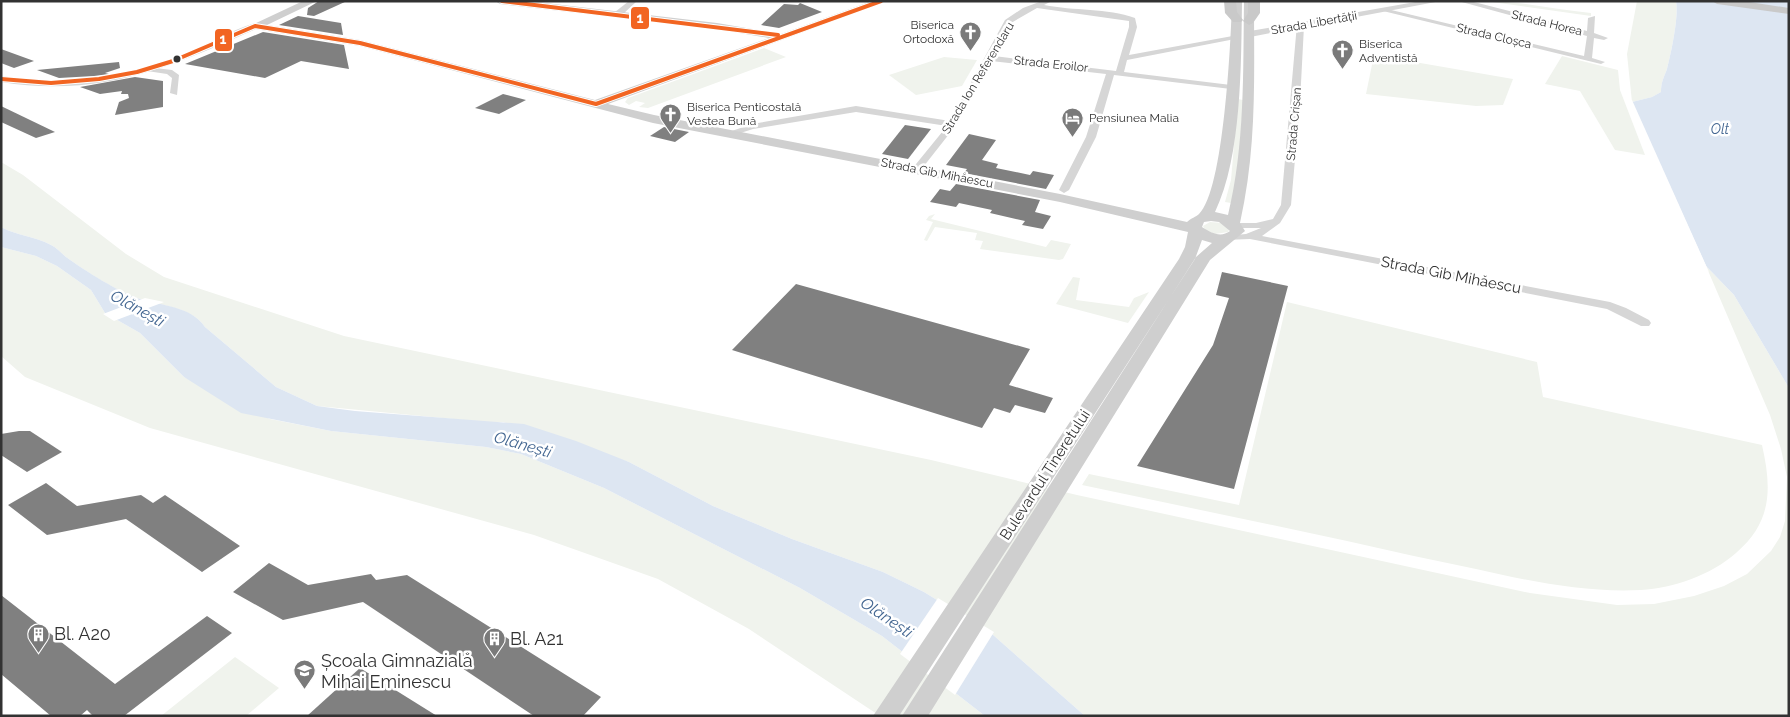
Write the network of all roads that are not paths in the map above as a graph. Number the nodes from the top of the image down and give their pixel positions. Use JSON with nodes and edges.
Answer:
{"nodes":[{"id":1,"x":312,"y":1,"type":"edge"},
{"id":2,"x":500,"y":1,"type":"edge"},
{"id":3,"x":634,"y":1,"type":"edge"},
{"id":4,"x":882,"y":1,"type":"edge"},
{"id":5,"x":1049,"y":1,"type":"edge"},
{"id":6,"x":1230,"y":1,"type":"edge"},
{"id":7,"x":1237,"y":1,"type":"edge"},
{"id":8,"x":1249,"y":1,"type":"edge"},
{"id":9,"x":1254,"y":1,"type":"edge"},
{"id":10,"x":1437,"y":1,"type":"edge"},
{"id":11,"x":1461,"y":1,"type":"edge"},
{"id":12,"x":1718,"y":1,"type":"edge"},
{"id":13,"x":1737,"y":1,"type":"edge"},
{"id":14,"x":517,"y":2,"type":"edge"},
{"id":15,"x":1038,"y":6,"type":"junction"},
{"id":16,"x":1789,"y":10,"type":"edge"},
{"id":17,"x":1387,"y":11,"type":"junction"},
{"id":18,"x":618,"y":14,"type":"junction"},
{"id":19,"x":1592,"y":18,"type":"dead end"},
{"id":20,"x":1236,"y":20,"type":"junction"},
{"id":21,"x":255,"y":26,"type":"junction"},
{"id":22,"x":1300,"y":26,"type":"junction"},
{"id":23,"x":1250,"y":27,"type":"junction"},
{"id":24,"x":1266,"y":32,"type":"joint"},
{"id":25,"x":1591,"y":35,"type":"junction"},
{"id":26,"x":782,"y":37,"type":"junction"},
{"id":27,"x":1235,"y":37,"type":"junction"},
{"id":28,"x":1604,"y":38,"type":"dead end"},
{"id":29,"x":1191,"y":46,"type":"junction"},
{"id":30,"x":1234,"y":51,"type":"junction"},
{"id":31,"x":990,"y":58,"type":"junction"},
{"id":32,"x":1124,"y":58,"type":"junction"},
{"id":33,"x":1588,"y":59,"type":"junction"},
{"id":34,"x":1601,"y":62,"type":"dead end"},
{"id":35,"x":150,"y":69,"type":"junction"},
{"id":36,"x":1116,"y":72,"type":"junction"},
{"id":37,"x":1,"y":79,"type":"edge"},
{"id":38,"x":1231,"y":87,"type":"junction"},
{"id":39,"x":174,"y":92,"type":"dead end"},
{"id":40,"x":620,"y":94,"type":"junction"},
{"id":41,"x":563,"y":96,"type":"junction"},
{"id":42,"x":596,"y":104,"type":"junction"},
{"id":43,"x":618,"y":110,"type":"junction"},
{"id":44,"x":953,"y":124,"type":"junction"},
{"id":45,"x":731,"y":133,"type":"junction"},
{"id":46,"x":917,"y":169,"type":"junction"},
{"id":47,"x":1064,"y":190,"type":"dead end"},
{"id":48,"x":1278,"y":218,"type":"junction"},
{"id":49,"x":1199,"y":224,"type":"junction"},
{"id":50,"x":1231,"y":231,"type":"junction"},
{"id":51,"x":1253,"y":237,"type":"junction"},
{"id":52,"x":1644,"y":323,"type":"dead end"},
{"id":53,"x":1051,"y":483,"type":"junction"},
{"id":54,"x":885,"y":716,"type":"edge"},
{"id":55,"x":914,"y":716,"type":"edge"}],
"edges":[{"from":1,"to":21,"type":"main road"},
{"from":2,"to":14,"type":"main road"},
{"from":3,"to":18,"type":"street"},
{"from":4,"to":26,"type":"main road"},
{"from":5,"to":15,"type":"street","name":"Strada Ion Referendaru"},
{"from":6,"to":20,"type":"main road"},
{"from":7,"to":20,"type":"main road","name":"Bulevardul Tineretului"},
{"from":8,"to":23,"type":"main road"},
{"from":9,"to":23,"type":"main road"},
{"from":10,"to":17,"type":"street","name":"Strada Libertății"},
{"from":11,"to":25,"type":"street","name":"Strada Horea"},
{"from":12,"to":16,"type":"main road"},
{"from":13,"to":16,"type":"main road"},
{"from":14,"to":18,"type":"main road"},
{"from":15,"to":31,"type":"street","name":"Strada Ion Referendaru"},
{"from":15,"to":32,"type":"street"},
{"from":17,"to":22,"type":"street","name":"Strada Libertății"},
{"from":17,"to":33,"type":"street","name":"Strada Cloșca"},
{"from":18,"to":26,"type":"main road"},
{"from":19,"to":25,"type":"street"},
{"from":20,"to":27,"type":"main road","name":"Bulevardul Tineretului"},
{"from":21,"to":35,"type":"street"},
{"from":21,"to":41,"type":"main road","name":"Strada Gib Mihăescu"},
{"from":22,"to":24,"type":"street","name":"Strada Libertății"},
{"from":22,"to":48,"type":"street","name":"Strada Crișan"},
{"from":23,"to":24,"type":"main road"},
{"from":23,"to":50,"type":"main road"},
{"from":25,"to":28,"type":"street","name":"Strada Horea"},
{"from":25,"to":33,"type":"street"},
{"from":26,"to":40,"type":"main road"},
{"from":27,"to":29,"type":"street"},
{"from":27,"to":30,"type":"main road","name":"Bulevardul Tineretului"},
{"from":29,"to":30,"type":"street"},
{"from":29,"to":32,"type":"street"},
{"from":30,"to":38,"type":"main road","name":"Bulevardul Tineretului"},
{"from":31,"to":36,"type":"street","name":"Strada Eroilor"},
{"from":31,"to":44,"type":"street","name":"Strada Ion Referendaru"},
{"from":32,"to":36,"type":"street"},
{"from":33,"to":34,"type":"street","name":"Strada Cloșca"},
{"from":35,"to":37,"type":"street"},
{"from":35,"to":39,"type":"street"},
{"from":36,"to":38,"type":"street","name":"Strada Eroilor"},
{"from":36,"to":47,"type":"street","name":"Strada Eroilor"},
{"from":38,"to":49,"type":"main road","name":"Bulevardul Tineretului"},
{"from":40,"to":41,"type":"main road"},
{"from":40,"to":42,"type":"main road"},
{"from":40,"to":43,"type":"main road"},
{"from":41,"to":42,"type":"main road","name":"Strada Gib Mihăescu"},
{"from":42,"to":43,"type":"main road","name":"Strada Gib Mihăescu"},
{"from":43,"to":45,"type":"main road","name":"Strada Gib Mihăescu"},
{"from":44,"to":45,"type":"street","name":"Strada Gib Mihăescu"},
{"from":44,"to":46,"type":"street","name":"Strada Ion Referendaru"},
{"from":45,"to":46,"type":"main road","name":"Strada Gib Mihăescu"},
{"from":46,"to":49,"type":"main road","name":"Strada Gib Mihăescu"},
{"from":48,"to":50,"type":"street"},
{"from":48,"to":51,"type":"street","name":"Strada Crișan"},
{"from":49,"to":50,"type":"main road"},
{"from":49,"to":50,"type":"main road"},
{"from":49,"to":53,"type":"main road","name":"Bulevardul Tineretului"},
{"from":50,"to":51,"type":"street"},
{"from":50,"to":53,"type":"main road","name":"Bulevardul Tineretului"},
{"from":51,"to":52,"type":"street","name":"Strada Gib Mihăescu"},
{"from":53,"to":54,"type":"main road","name":"Bulevardul Tineretului"},
{"from":53,"to":55,"type":"main road","name":"Bulevardul Tineretului"}]}
